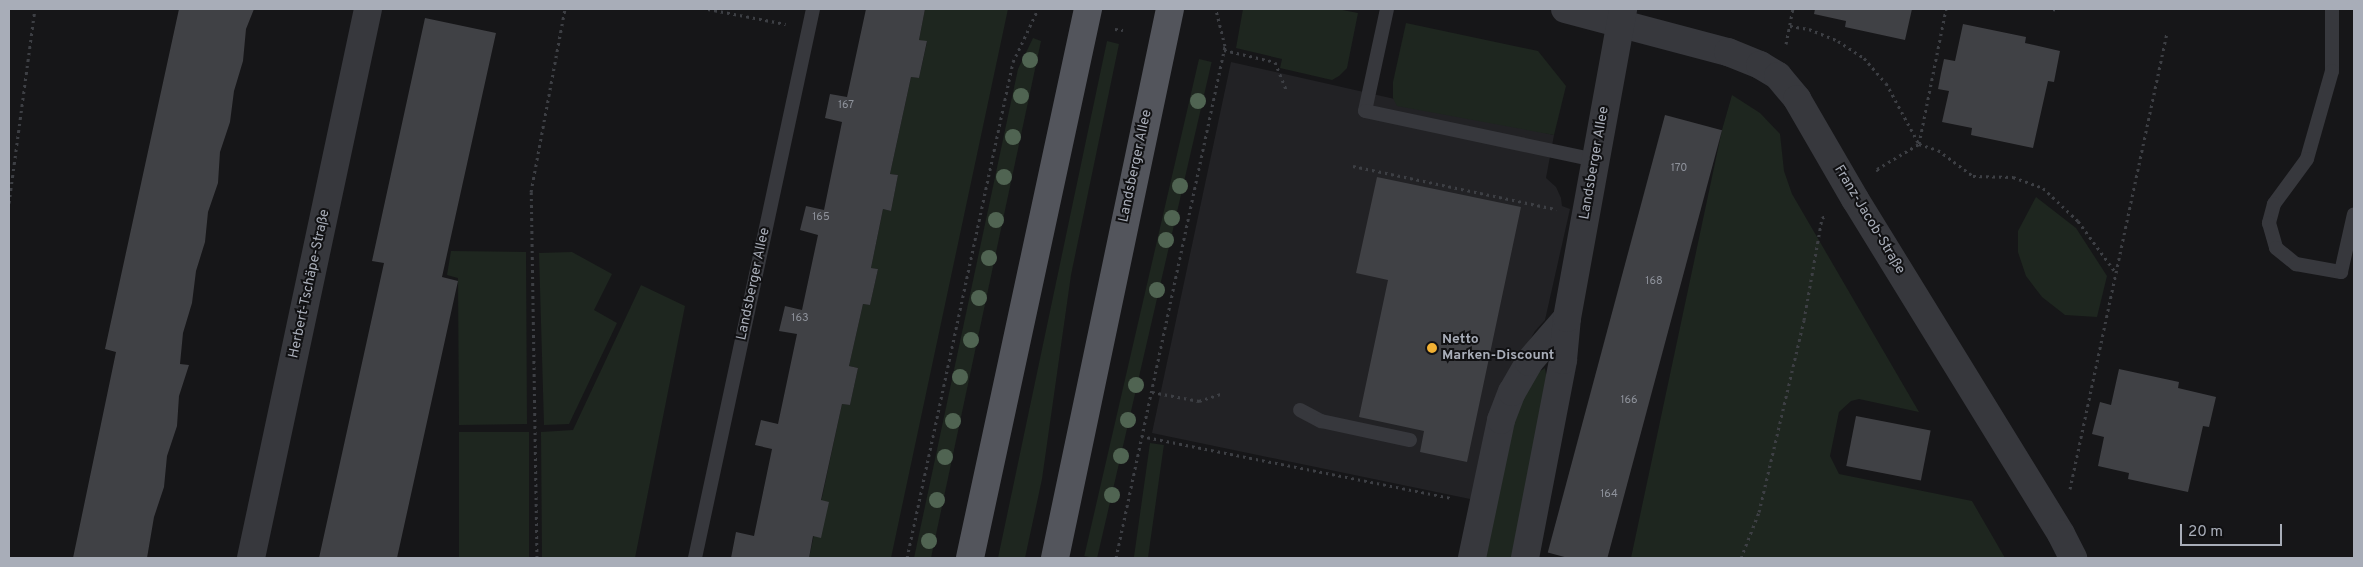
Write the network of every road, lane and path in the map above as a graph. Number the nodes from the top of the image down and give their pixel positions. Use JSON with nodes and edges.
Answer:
{"nodes":[{"id":1,"x":35,"y":9,"type":"edge"},
{"id":2,"x":368,"y":9,"type":"edge"},
{"id":3,"x":565,"y":9,"type":"edge"},
{"id":4,"x":708,"y":9,"type":"edge"},
{"id":5,"x":813,"y":9,"type":"edge"},
{"id":6,"x":1038,"y":9,"type":"edge"},
{"id":7,"x":1088,"y":9,"type":"edge"},
{"id":8,"x":1170,"y":9,"type":"edge"},
{"id":9,"x":1216,"y":9,"type":"edge"},
{"id":10,"x":1387,"y":9,"type":"edge"},
{"id":11,"x":1565,"y":9,"type":"edge"},
{"id":12,"x":1946,"y":9,"type":"edge"},
{"id":13,"x":2053,"y":9,"type":"edge"},
{"id":14,"x":2332,"y":9,"type":"edge"},
{"id":15,"x":2058,"y":10,"type":"edge"},
{"id":16,"x":1622,"y":15,"type":"edge"},
{"id":17,"x":1790,"y":26,"type":"dead end"},
{"id":18,"x":809,"y":29,"type":"junction"},
{"id":19,"x":2167,"y":33,"type":"dead end"},
{"id":20,"x":1224,"y":50,"type":"junction"},
{"id":21,"x":1287,"y":92,"type":"dead end"},
{"id":22,"x":1919,"y":144,"type":"junction"},
{"id":23,"x":1596,"y":160,"type":"junction"},
{"id":24,"x":1352,"y":166,"type":"dead end"},
{"id":25,"x":1855,"y":199,"type":"junction"},
{"id":26,"x":9,"y":203,"type":"edge"},
{"id":27,"x":2354,"y":214,"type":"edge"},
{"id":28,"x":1586,"y":216,"type":"junction"},
{"id":29,"x":2116,"y":273,"type":"junction"},
{"id":30,"x":1567,"y":318,"type":"junction"},
{"id":31,"x":1152,"y":392,"type":"junction"},
{"id":32,"x":1221,"y":394,"type":"dead end"},
{"id":33,"x":1300,"y":410,"type":"dead end"},
{"id":34,"x":1141,"y":436,"type":"junction"},
{"id":35,"x":1410,"y":440,"type":"dead end"},
{"id":36,"x":1484,"y":504,"type":"junction"},
{"id":37,"x":2061,"y":534,"type":"junction"},
{"id":38,"x":251,"y":558,"type":"edge"},
{"id":39,"x":536,"y":558,"type":"edge"},
{"id":40,"x":695,"y":558,"type":"edge"},
{"id":41,"x":906,"y":558,"type":"edge"},
{"id":42,"x":970,"y":558,"type":"edge"},
{"id":43,"x":1054,"y":558,"type":"edge"},
{"id":44,"x":1116,"y":558,"type":"edge"},
{"id":45,"x":1472,"y":558,"type":"edge"},
{"id":46,"x":1525,"y":558,"type":"edge"},
{"id":47,"x":1741,"y":558,"type":"edge"},
{"id":48,"x":2073,"y":558,"type":"edge"}],
"edges":[{"from":1,"to":26,"type":"path"},
{"from":2,"to":38,"type":"street","name":"Herbert-Tschäpe-Straße"},
{"from":3,"to":39,"type":"path"},
{"from":4,"to":18,"type":"path"},
{"from":5,"to":18,"type":"lane","name":"Landsberger Allee"},
{"from":6,"to":41,"type":"path"},
{"from":7,"to":42,"type":"main road"},
{"from":8,"to":43,"type":"main road","name":"Landsberger Allee"},
{"from":9,"to":20,"type":"path"},
{"from":10,"to":23,"type":"lane"},
{"from":11,"to":16,"type":"street","name":"Franz-Jacob-Straße"},
{"from":12,"to":22,"type":"path"},
{"from":13,"to":15,"type":"path"},
{"from":14,"to":27,"type":"lane"},
{"from":16,"to":23,"type":"street","name":"Landsberger Allee"},
{"from":16,"to":25,"type":"street","name":"Franz-Jacob-Straße"},
{"from":17,"to":22,"type":"path"},
{"from":18,"to":40,"type":"lane","name":"Landsberger Allee"},
{"from":19,"to":29,"type":"path"},
{"from":20,"to":21,"type":"path"},
{"from":20,"to":31,"type":"path"},
{"from":22,"to":25,"type":"path"},
{"from":22,"to":29,"type":"path"},
{"from":23,"to":28,"type":"street","name":"Landsberger Allee"},
{"from":24,"to":28,"type":"path"},
{"from":25,"to":37,"type":"street","name":"Franz-Jacob-Straße"},
{"from":25,"to":47,"type":"path"},
{"from":28,"to":30,"type":"street","name":"Landsberger Allee"},
{"from":29,"to":37,"type":"path"},
{"from":30,"to":36,"type":"street"},
{"from":30,"to":46,"type":"street","name":"Landsberger Allee"},
{"from":31,"to":32,"type":"path"},
{"from":31,"to":34,"type":"path"},
{"from":33,"to":35,"type":"lane"},
{"from":34,"to":36,"type":"path"},
{"from":34,"to":44,"type":"path"},
{"from":36,"to":45,"type":"street"},
{"from":37,"to":48,"type":"street","name":"Franz-Jacob-Straße"}]}
